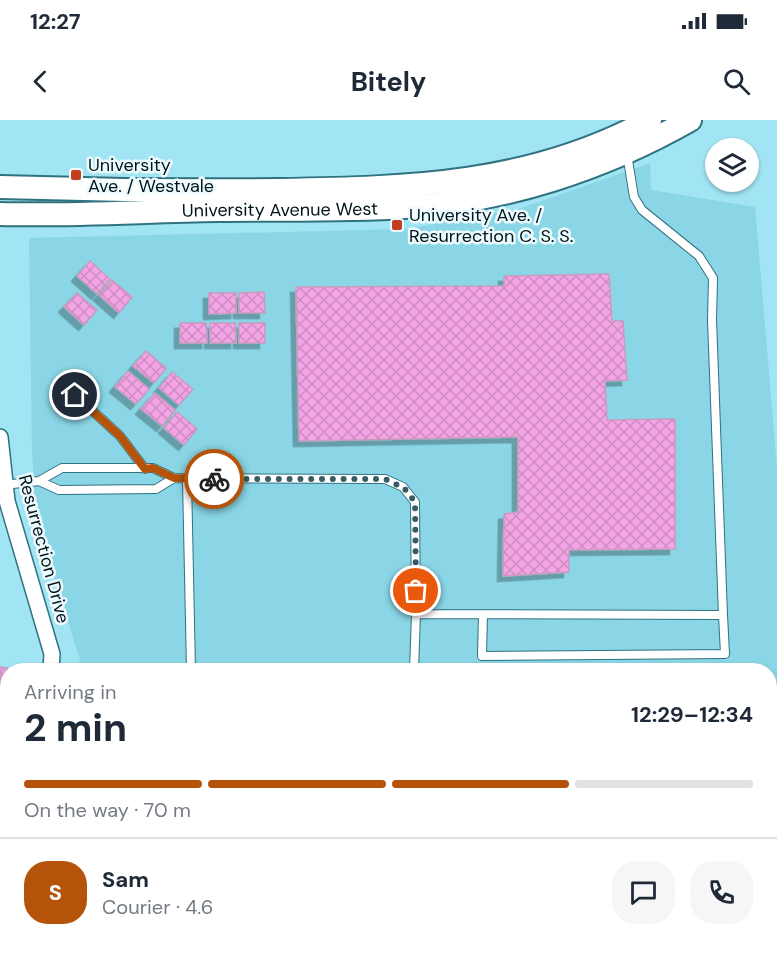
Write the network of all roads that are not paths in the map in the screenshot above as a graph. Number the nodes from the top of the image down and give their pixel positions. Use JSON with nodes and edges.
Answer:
{"nodes":[{"id":1,"x":650,"y":120,"type":"edge"},
{"id":2,"x":690,"y":120,"type":"edge"},
{"id":3,"x":627,"y":152,"type":"junction"},
{"id":4,"x":0,"y":187,"type":"edge"},
{"id":5,"x":0,"y":214,"type":"edge"},
{"id":6,"x":60,"y":381,"type":"dead end"},
{"id":7,"x":0,"y":437,"type":"edge"},
{"id":8,"x":145,"y":469,"type":"junction"},
{"id":9,"x":174,"y":478,"type":"junction"},
{"id":10,"x":187,"y":479,"type":"junction"},
{"id":11,"x":39,"y":481,"type":"junction"},
{"id":12,"x":4,"y":485,"type":"junction"},
{"id":13,"x":416,"y":614,"type":"junction"},
{"id":14,"x":483,"y":614,"type":"junction"},
{"id":15,"x":723,"y":615,"type":"junction"},
{"id":16,"x":51,"y":663,"type":"edge"},
{"id":17,"x":191,"y":663,"type":"edge"},
{"id":18,"x":414,"y":663,"type":"edge"}],
"edges":[{"from":1,"to":4,"type":"main road","name":"University Avenue West"},
{"from":2,"to":3,"type":"main road","name":"University Avenue West"},
{"from":3,"to":5,"type":"main road","name":"University Avenue West"},
{"from":3,"to":15,"type":"lane"},
{"from":6,"to":8,"type":"lane"},
{"from":7,"to":12,"type":"street","name":"Resurrection Drive"},
{"from":8,"to":9,"type":"lane"},
{"from":8,"to":11,"type":"lane"},
{"from":9,"to":10,"type":"lane"},
{"from":9,"to":11,"type":"lane"},
{"from":10,"to":13,"type":"lane"},
{"from":10,"to":17,"type":"lane"},
{"from":11,"to":12,"type":"lane"},
{"from":12,"to":16,"type":"street","name":"Resurrection Drive"},
{"from":13,"to":14,"type":"lane"},
{"from":13,"to":18,"type":"lane"},
{"from":14,"to":15,"type":"lane"},
{"from":14,"to":15,"type":"lane"}]}
